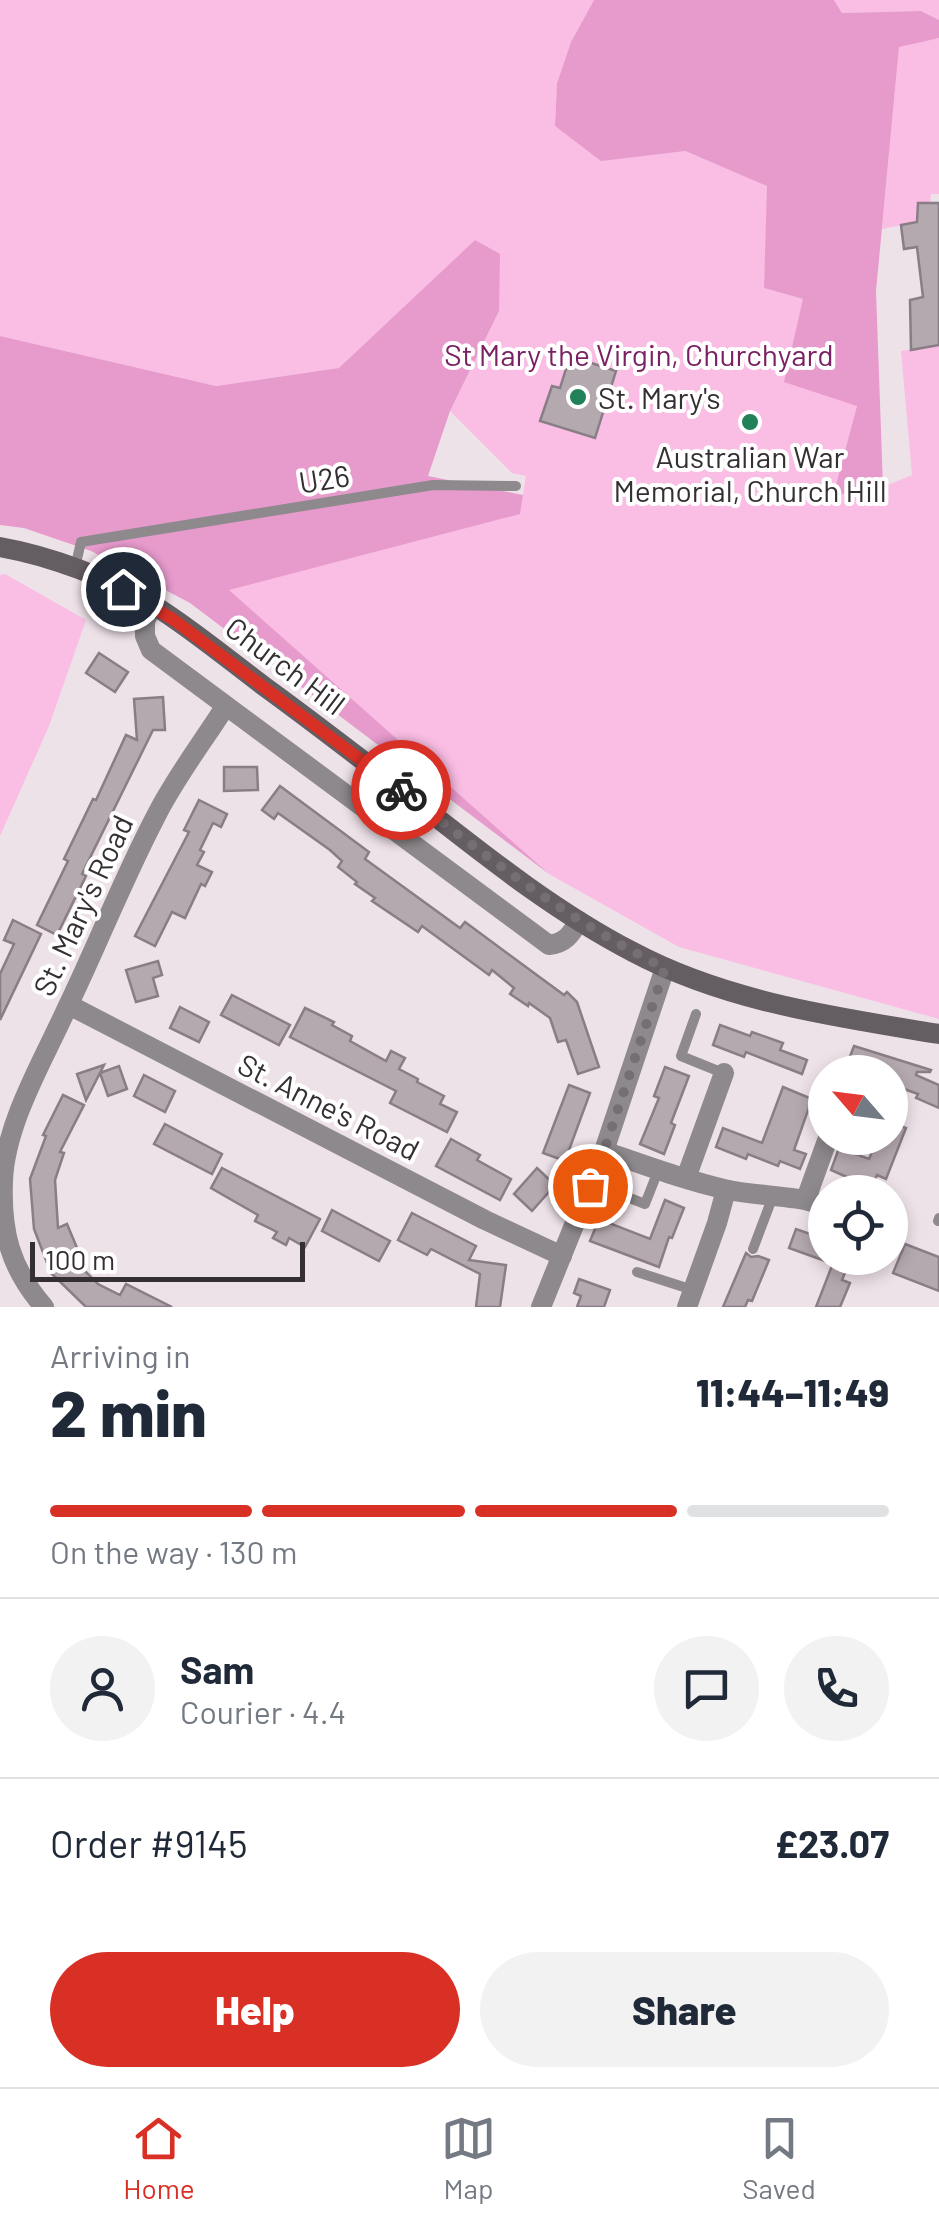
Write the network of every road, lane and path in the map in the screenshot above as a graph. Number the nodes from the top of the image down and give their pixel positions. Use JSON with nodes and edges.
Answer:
{"nodes":[{"id":1,"x":516,"y":486,"type":"dead end"},
{"id":2,"x":0,"y":547,"type":"edge"},
{"id":3,"x":75,"y":568,"type":"junction"},
{"id":4,"x":153,"y":605,"type":"junction"},
{"id":5,"x":225,"y":707,"type":"junction"},
{"id":6,"x":579,"y":921,"type":"junction"},
{"id":7,"x":665,"y":968,"type":"junction"},
{"id":8,"x":69,"y":1005,"type":"junction"},
{"id":9,"x":696,"y":1014,"type":"dead end"},
{"id":10,"x":939,"y":1034,"type":"edge"},
{"id":11,"x":724,"y":1073,"type":"joint"},
{"id":12,"x":604,"y":1151,"type":"junction"},
{"id":13,"x":658,"y":1170,"type":"junction"},
{"id":14,"x":686,"y":1178,"type":"junction"},
{"id":15,"x":1,"y":1179,"type":"edge"},
{"id":16,"x":726,"y":1190,"type":"junction"},
{"id":17,"x":616,"y":1193,"type":"dead end"},
{"id":18,"x":773,"y":1196,"type":"junction"},
{"id":19,"x":808,"y":1201,"type":"edge"},
{"id":20,"x":753,"y":1249,"type":"dead end"},
{"id":21,"x":562,"y":1256,"type":"junction"},
{"id":22,"x":637,"y":1272,"type":"dead end"},
{"id":23,"x":690,"y":1298,"type":"edge"},
{"id":24,"x":44,"y":1307,"type":"edge"},
{"id":25,"x":541,"y":1307,"type":"edge"}],
"edges":[{"from":1,"to":3,"type":"lane","name":"U26"},
{"from":2,"to":3,"type":"street","name":"Church Hill"},
{"from":3,"to":4,"type":"street","name":"Church Hill"},
{"from":4,"to":5,"type":"street"},
{"from":4,"to":6,"type":"street","name":"Church Hill"},
{"from":5,"to":6,"type":"street"},
{"from":5,"to":8,"type":"street","name":"St. Mary's Road"},
{"from":6,"to":7,"type":"street","name":"Church Hill"},
{"from":7,"to":10,"type":"street","name":"Church Hill"},
{"from":7,"to":12,"type":"street"},
{"from":8,"to":15,"type":"street","name":"St. Mary's Road"},
{"from":8,"to":21,"type":"street","name":"St. Anne's Road"},
{"from":9,"to":11,"type":"lane"},
{"from":11,"to":14,"type":"street"},
{"from":12,"to":13,"type":"street"},
{"from":12,"to":21,"type":"street"},
{"from":13,"to":14,"type":"street"},
{"from":13,"to":17,"type":"lane"},
{"from":14,"to":16,"type":"street"},
{"from":15,"to":24,"type":"street","name":"St. Mary's Road"},
{"from":16,"to":18,"type":"street"},
{"from":16,"to":23,"type":"street"},
{"from":18,"to":19,"type":"street"},
{"from":18,"to":20,"type":"lane"},
{"from":21,"to":25,"type":"street"},
{"from":22,"to":23,"type":"lane"}]}
